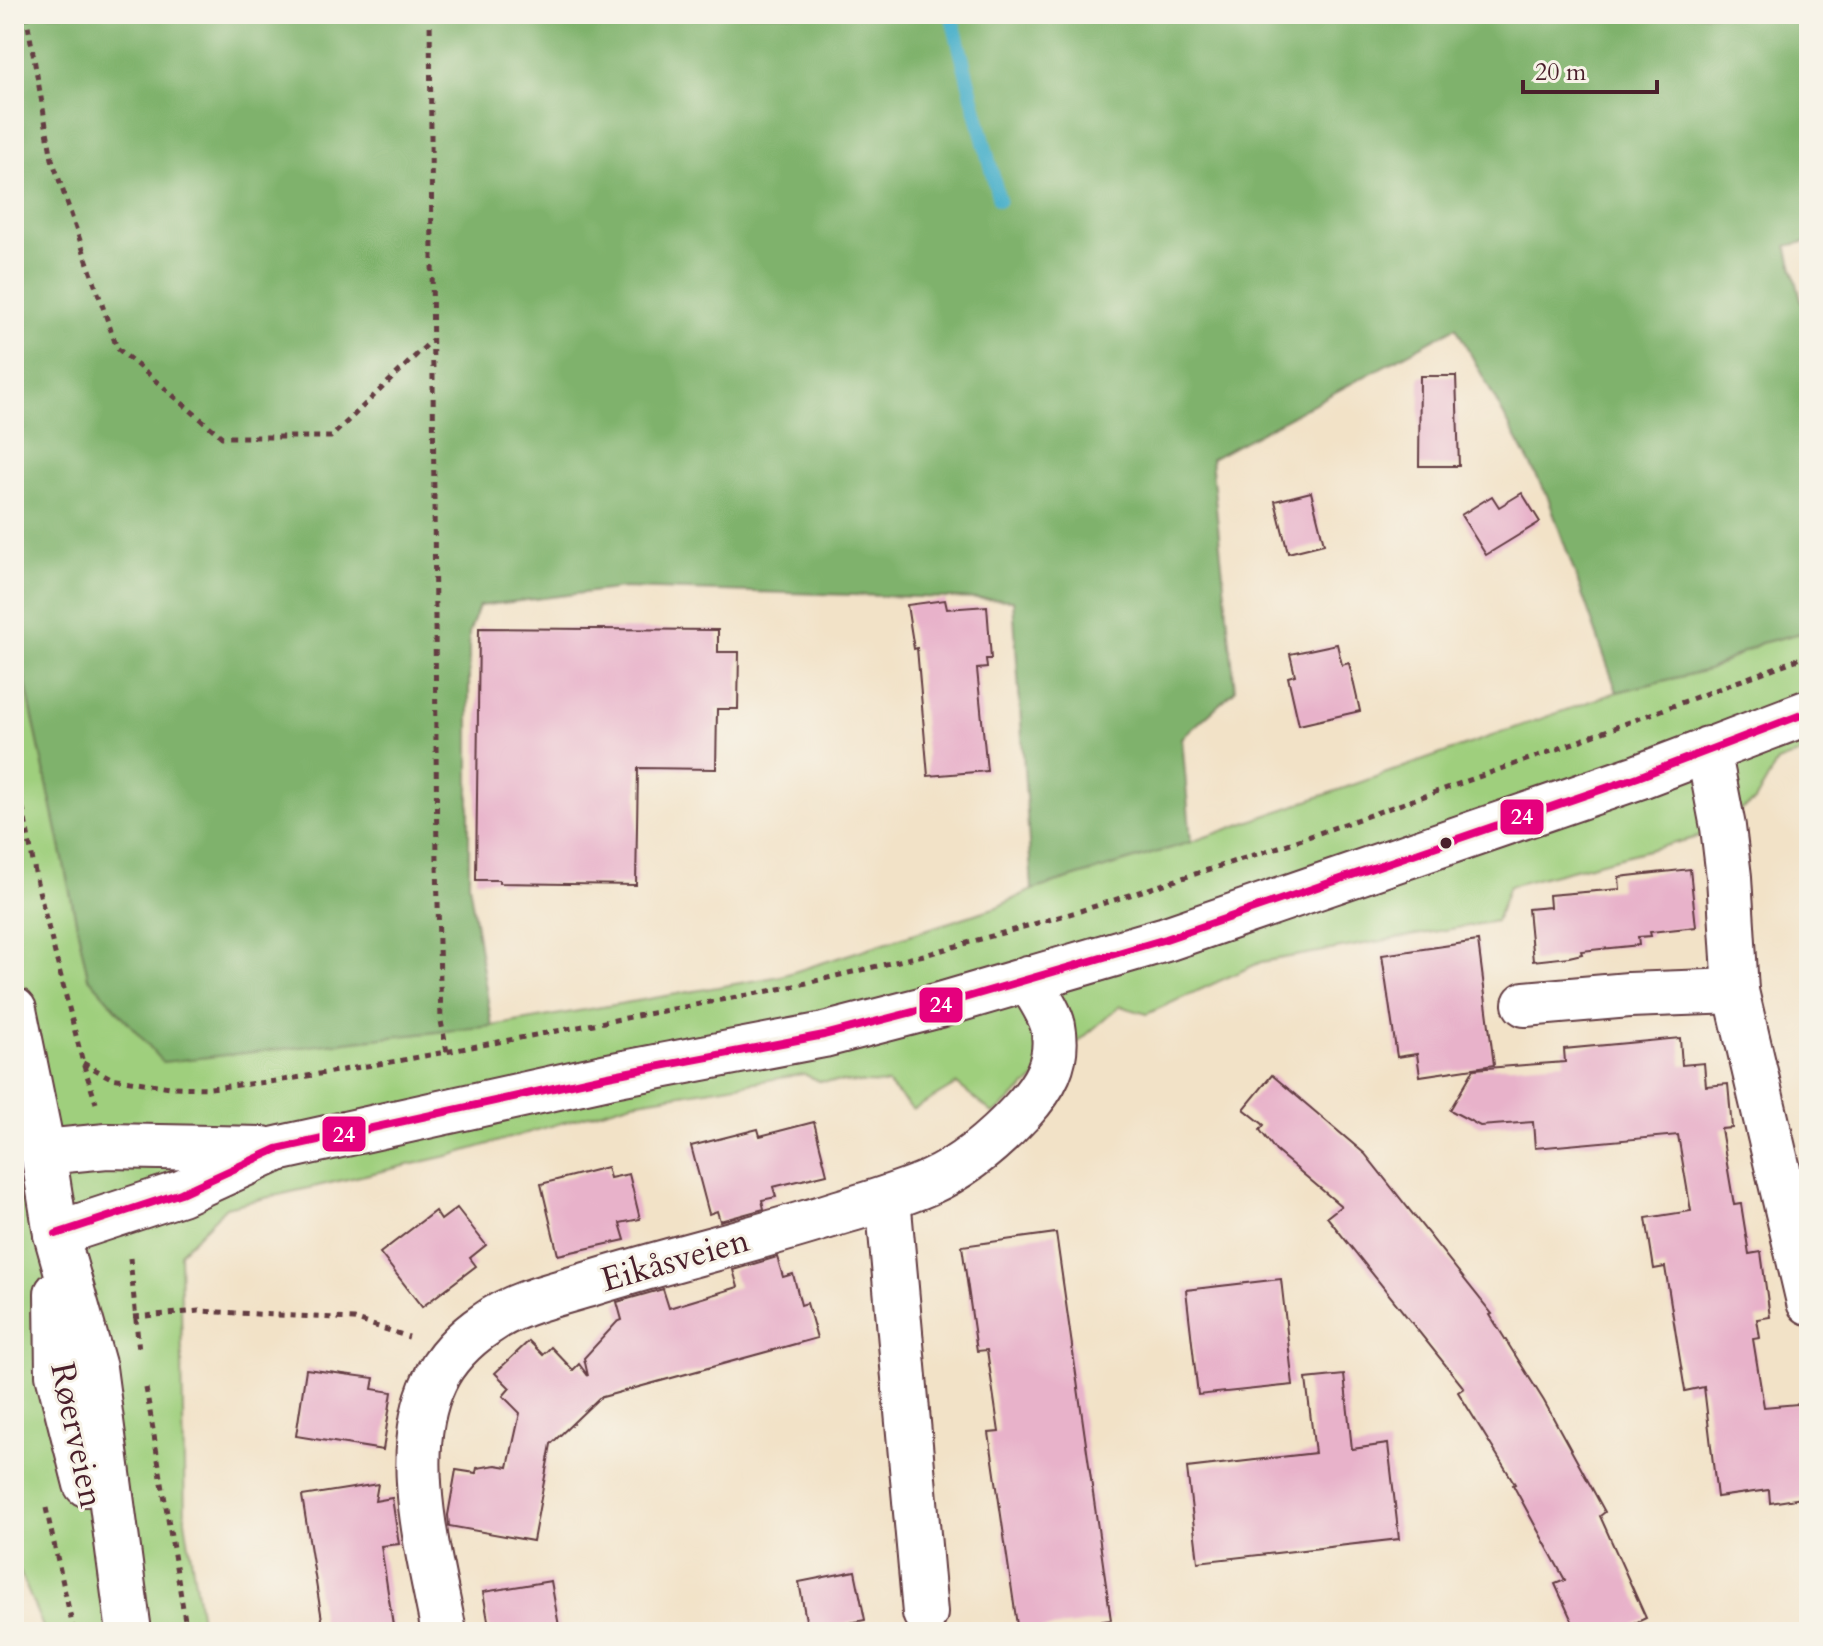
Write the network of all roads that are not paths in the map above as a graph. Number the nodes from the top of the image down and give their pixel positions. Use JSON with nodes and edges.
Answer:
{"nodes":[{"id":1,"x":1809,"y":712,"type":"edge"},
{"id":2,"x":1708,"y":749,"type":"junction"},
{"id":3,"x":1028,"y":978,"type":"junction"},
{"id":4,"x":1736,"y":991,"type":"junction"},
{"id":5,"x":1525,"y":1004,"type":"dead end"},
{"id":6,"x":14,"y":1010,"type":"edge"},
{"id":7,"x":277,"y":1149,"type":"junction"},
{"id":8,"x":28,"y":1151,"type":"edge"},
{"id":9,"x":888,"y":1198,"type":"junction"},
{"id":10,"x":56,"y":1234,"type":"junction"},
{"id":11,"x":1809,"y":1302,"type":"edge"},
{"id":12,"x":925,"y":1613,"type":"dead end"},
{"id":13,"x":127,"y":1632,"type":"edge"},
{"id":14,"x":444,"y":1632,"type":"edge"}],
"edges":[{"from":1,"to":2,"type":"main road"},
{"from":2,"to":3,"type":"main road"},
{"from":2,"to":4,"type":"main road"},
{"from":3,"to":7,"type":"main road"},
{"from":3,"to":9,"type":"main road","name":"Eikåsveien"},
{"from":4,"to":5,"type":"main road"},
{"from":4,"to":11,"type":"main road"},
{"from":6,"to":8,"type":"main road","name":"Røerveien"},
{"from":7,"to":8,"type":"main road"},
{"from":7,"to":10,"type":"main road"},
{"from":8,"to":10,"type":"main road","name":"Røerveien"},
{"from":9,"to":12,"type":"main road"},
{"from":9,"to":14,"type":"main road","name":"Eikåsveien"},
{"from":10,"to":13,"type":"main road","name":"Røerveien"}]}
